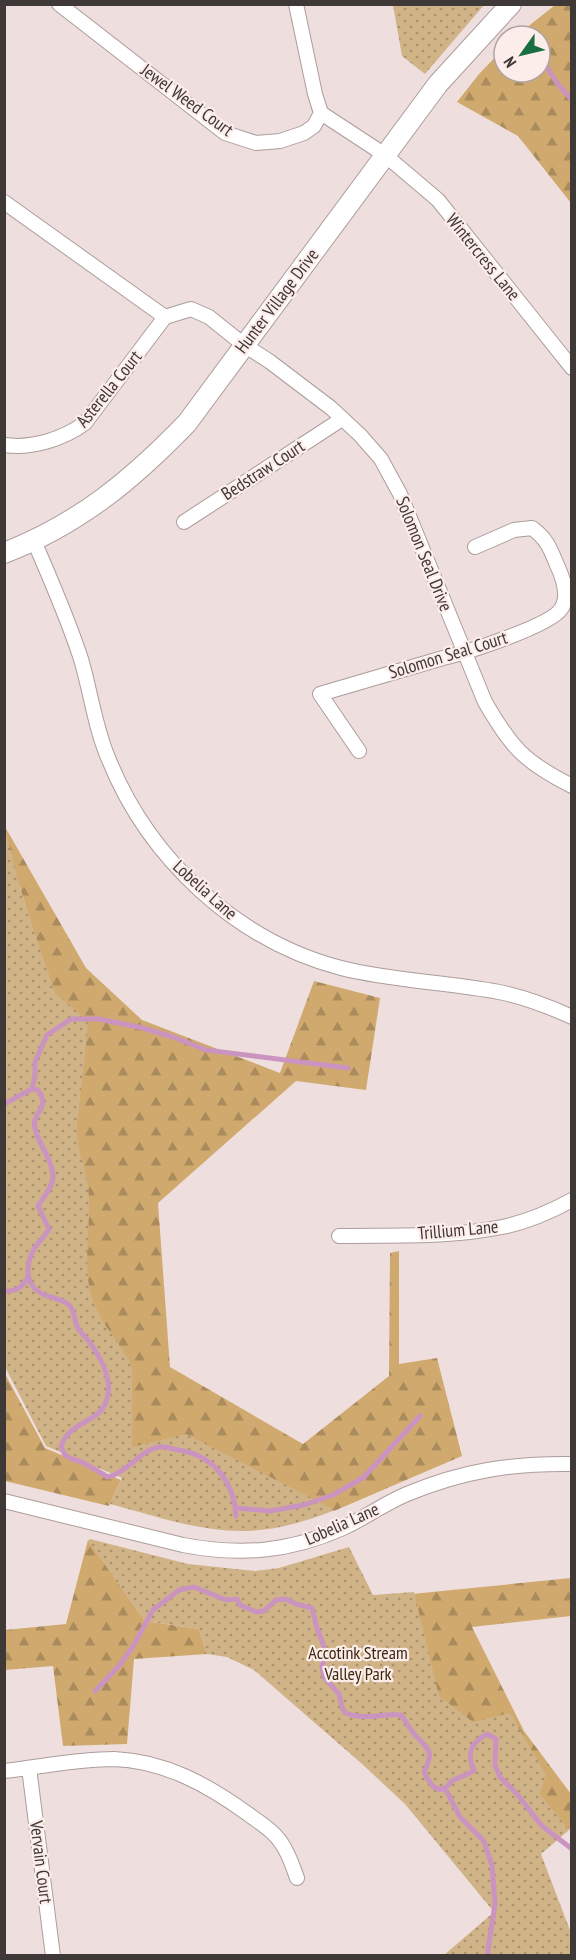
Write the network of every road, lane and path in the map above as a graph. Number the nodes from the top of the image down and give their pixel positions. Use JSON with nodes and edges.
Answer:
{"nodes":[{"id":1,"x":59,"y":4,"type":"edge"},
{"id":2,"x":296,"y":4,"type":"edge"},
{"id":3,"x":511,"y":4,"type":"edge"},
{"id":4,"x":321,"y":112,"type":"junction"},
{"id":5,"x":385,"y":155,"type":"junction"},
{"id":6,"x":4,"y":202,"type":"edge"},
{"id":7,"x":165,"y":318,"type":"junction"},
{"id":8,"x":244,"y":345,"type":"junction"},
{"id":9,"x":572,"y":368,"type":"edge"},
{"id":10,"x":342,"y":418,"type":"junction"},
{"id":11,"x":4,"y":445,"type":"edge"},
{"id":12,"x":184,"y":522,"type":"dead end"},
{"id":13,"x":34,"y":541,"type":"junction"},
{"id":14,"x":475,"y":547,"type":"dead end"},
{"id":15,"x":4,"y":552,"type":"edge"},
{"id":16,"x":464,"y":653,"type":"junction"},
{"id":17,"x":359,"y":751,"type":"dead end"},
{"id":18,"x":572,"y":786,"type":"edge"},
{"id":19,"x":572,"y":1017,"type":"edge"},
{"id":20,"x":572,"y":1200,"type":"edge"},
{"id":21,"x":339,"y":1236,"type":"dead end"},
{"id":22,"x":572,"y":1464,"type":"edge"},
{"id":23,"x":4,"y":1501,"type":"edge"},
{"id":24,"x":29,"y":1768,"type":"junction"},
{"id":25,"x":4,"y":1771,"type":"edge"},
{"id":26,"x":297,"y":1878,"type":"dead end"},
{"id":27,"x":52,"y":1956,"type":"edge"}],
"edges":[{"from":1,"to":4,"type":"street","name":"Jewel Weed Court"},
{"from":2,"to":4,"type":"street"},
{"from":3,"to":5,"type":"street","name":"Hunter Village Drive"},
{"from":4,"to":5,"type":"street"},
{"from":5,"to":8,"type":"street","name":"Hunter Village Drive"},
{"from":5,"to":9,"type":"street","name":"Wintercress Lane"},
{"from":6,"to":7,"type":"street"},
{"from":7,"to":8,"type":"street"},
{"from":7,"to":11,"type":"street","name":"Asterella Court"},
{"from":8,"to":10,"type":"street","name":"Solomon Seal Drive"},
{"from":8,"to":13,"type":"street","name":"Hunter Village Drive"},
{"from":10,"to":12,"type":"street","name":"Bedstraw Court"},
{"from":10,"to":16,"type":"street","name":"Solomon Seal Drive"},
{"from":13,"to":15,"type":"street","name":"Hunter Village Drive"},
{"from":13,"to":19,"type":"street","name":"Lobelia Lane"},
{"from":14,"to":16,"type":"street","name":"Solomon Seal Court"},
{"from":16,"to":17,"type":"street","name":"Solomon Seal Court"},
{"from":16,"to":18,"type":"street","name":"Solomon Seal Drive"},
{"from":20,"to":21,"type":"street","name":"Trillium Lane"},
{"from":22,"to":23,"type":"street","name":"Lobelia Lane"},
{"from":24,"to":25,"type":"street"},
{"from":24,"to":26,"type":"street"},
{"from":24,"to":27,"type":"street","name":"Vervain Court"}]}
